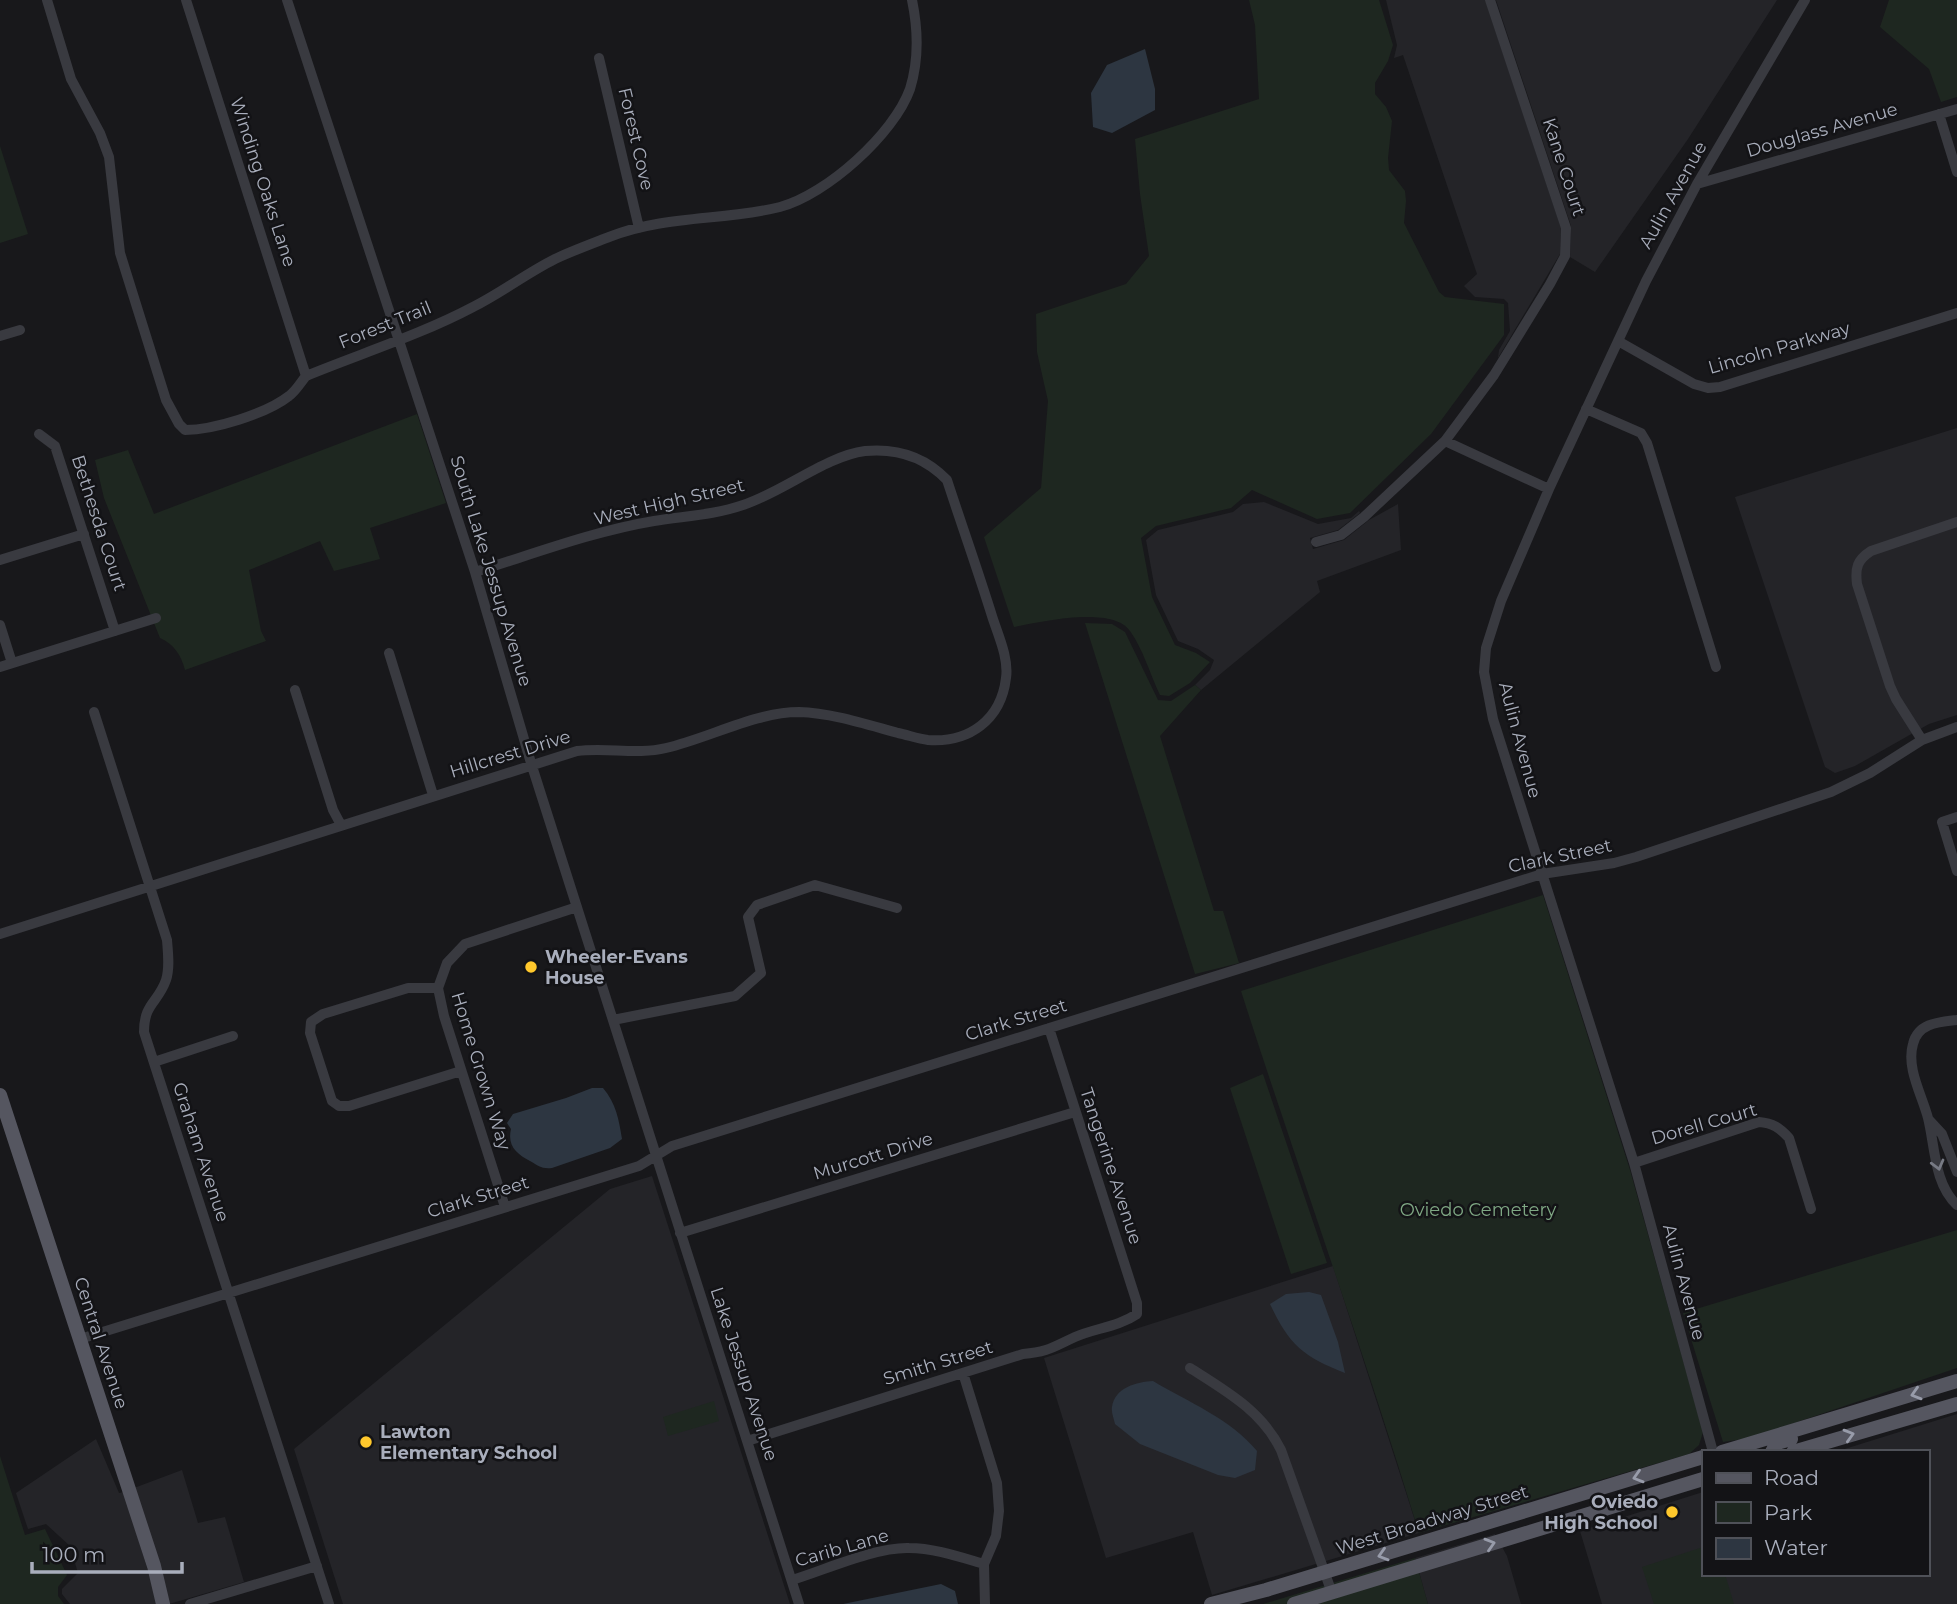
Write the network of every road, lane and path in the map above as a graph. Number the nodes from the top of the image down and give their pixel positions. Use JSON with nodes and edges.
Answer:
{"nodes":[{"id":1,"x":47,"y":0,"type":"edge"},
{"id":2,"x":186,"y":0,"type":"edge"},
{"id":3,"x":287,"y":0,"type":"edge"},
{"id":4,"x":912,"y":0,"type":"edge"},
{"id":5,"x":1490,"y":0,"type":"edge"},
{"id":6,"x":1805,"y":0,"type":"edge"},
{"id":7,"x":599,"y":58,"type":"dead end"},
{"id":8,"x":1957,"y":108,"type":"edge"},
{"id":9,"x":1939,"y":114,"type":"junction"},
{"id":10,"x":1957,"y":172,"type":"edge"},
{"id":11,"x":1697,"y":184,"type":"junction"},
{"id":12,"x":639,"y":228,"type":"junction"},
{"id":13,"x":1957,"y":313,"type":"edge"},
{"id":14,"x":20,"y":330,"type":"dead end"},
{"id":15,"x":0,"y":336,"type":"edge"},
{"id":16,"x":398,"y":339,"type":"junction"},
{"id":17,"x":1618,"y":341,"type":"junction"},
{"id":18,"x":306,"y":376,"type":"junction"},
{"id":19,"x":1586,"y":409,"type":"junction"},
{"id":20,"x":39,"y":434,"type":"dead end"},
{"id":21,"x":1445,"y":440,"type":"junction"},
{"id":22,"x":1549,"y":489,"type":"junction"},
{"id":23,"x":1957,"y":522,"type":"edge"},
{"id":24,"x":84,"y":534,"type":"junction"},
{"id":25,"x":1316,"y":542,"type":"dead end"},
{"id":26,"x":972,"y":553,"type":"joint"},
{"id":27,"x":0,"y":560,"type":"edge"},
{"id":28,"x":475,"y":572,"type":"junction"},
{"id":29,"x":156,"y":618,"type":"dead end"},
{"id":30,"x":0,"y":625,"type":"edge"},
{"id":31,"x":115,"y":631,"type":"junction"},
{"id":32,"x":389,"y":653,"type":"dead end"},
{"id":33,"x":12,"y":663,"type":"junction"},
{"id":34,"x":0,"y":667,"type":"edge"},
{"id":35,"x":1716,"y":667,"type":"dead end"},
{"id":36,"x":295,"y":690,"type":"dead end"},
{"id":37,"x":94,"y":712,"type":"dead end"},
{"id":38,"x":1957,"y":727,"type":"edge"},
{"id":39,"x":1922,"y":740,"type":"junction"},
{"id":40,"x":531,"y":764,"type":"junction"},
{"id":41,"x":433,"y":795,"type":"junction"},
{"id":42,"x":1957,"y":817,"type":"edge"},
{"id":43,"x":341,"y":825,"type":"junction"},
{"id":44,"x":1957,"y":871,"type":"edge"},
{"id":45,"x":1542,"y":874,"type":"junction"},
{"id":46,"x":151,"y":886,"type":"junction"},
{"id":47,"x":577,"y":907,"type":"junction"},
{"id":48,"x":897,"y":908,"type":"dead end"},
{"id":49,"x":0,"y":934,"type":"edge"},
{"id":50,"x":438,"y":988,"type":"junction"},
{"id":51,"x":613,"y":1020,"type":"junction"},
{"id":52,"x":1957,"y":1020,"type":"edge"},
{"id":53,"x":1049,"y":1028,"type":"junction"},
{"id":54,"x":233,"y":1036,"type":"dead end"},
{"id":55,"x":154,"y":1062,"type":"junction"},
{"id":56,"x":461,"y":1071,"type":"junction"},
{"id":57,"x":0,"y":1095,"type":"edge"},
{"id":58,"x":1075,"y":1112,"type":"junction"},
{"id":59,"x":1929,"y":1120,"type":"junction"},
{"id":60,"x":656,"y":1154,"type":"junction"},
{"id":61,"x":1634,"y":1163,"type":"junction"},
{"id":62,"x":1957,"y":1172,"type":"edge"},
{"id":63,"x":1957,"y":1184,"type":"edge"},
{"id":64,"x":1946,"y":1192,"type":"junction"},
{"id":65,"x":1957,"y":1205,"type":"edge"},
{"id":66,"x":505,"y":1207,"type":"junction"},
{"id":67,"x":1811,"y":1209,"type":"dead end"},
{"id":68,"x":680,"y":1233,"type":"junction"},
{"id":69,"x":229,"y":1293,"type":"junction"},
{"id":70,"x":1137,"y":1314,"type":"joint"},
{"id":71,"x":79,"y":1339,"type":"junction"},
{"id":72,"x":1190,"y":1368,"type":"dead end"},
{"id":73,"x":963,"y":1373,"type":"junction"},
{"id":74,"x":1957,"y":1381,"type":"edge"},
{"id":75,"x":1957,"y":1404,"type":"edge"},
{"id":76,"x":1802,"y":1427,"type":"junction"},
{"id":77,"x":747,"y":1441,"type":"junction"},
{"id":78,"x":1712,"y":1450,"type":"edge"},
{"id":79,"x":1728,"y":1450,"type":"edge"},
{"id":80,"x":1773,"y":1450,"type":"edge"},
{"id":81,"x":1800,"y":1450,"type":"edge"},
{"id":82,"x":1702,"y":1457,"type":"edge"},
{"id":83,"x":1702,"y":1470,"type":"edge"},
{"id":84,"x":1702,"y":1479,"type":"edge"},
{"id":85,"x":1683,"y":1486,"type":"junction"},
{"id":86,"x":984,"y":1564,"type":"junction"},
{"id":87,"x":317,"y":1566,"type":"junction"},
{"id":88,"x":1325,"y":1573,"type":"junction"},
{"id":89,"x":792,"y":1580,"type":"junction"},
{"id":90,"x":1332,"y":1593,"type":"junction"},
{"id":91,"x":163,"y":1604,"type":"edge"},
{"id":92,"x":190,"y":1604,"type":"edge"},
{"id":93,"x":329,"y":1604,"type":"edge"},
{"id":94,"x":799,"y":1604,"type":"edge"},
{"id":95,"x":985,"y":1604,"type":"edge"},
{"id":96,"x":1211,"y":1604,"type":"edge"},
{"id":97,"x":1294,"y":1604,"type":"edge"}],
"edges":[{"from":1,"to":18,"type":"street","name":"Forest Trail"},
{"from":2,"to":18,"type":"street","name":"Winding Oaks Lane"},
{"from":3,"to":16,"type":"street","name":"South Lake Jessup Avenue"},
{"from":4,"to":12,"type":"street","name":"Forest Trail"},
{"from":5,"to":21,"type":"street","name":"Kane Court"},
{"from":6,"to":11,"type":"street","name":"Aulin Avenue"},
{"from":7,"to":12,"type":"street","name":"Forest Cove"},
{"from":8,"to":9,"type":"street","name":"Douglass Avenue"},
{"from":9,"to":10,"type":"street"},
{"from":9,"to":11,"type":"street","name":"Douglass Avenue"},
{"from":11,"to":17,"type":"street","name":"Aulin Avenue"},
{"from":12,"to":16,"type":"street","name":"Forest Trail"},
{"from":13,"to":17,"type":"street","name":"Lincoln Parkway"},
{"from":14,"to":15,"type":"street"},
{"from":16,"to":18,"type":"street","name":"Forest Trail"},
{"from":16,"to":28,"type":"street","name":"South Lake Jessup Avenue"},
{"from":17,"to":19,"type":"street","name":"Aulin Avenue"},
{"from":19,"to":22,"type":"street","name":"Aulin Avenue"},
{"from":19,"to":35,"type":"street"},
{"from":20,"to":24,"type":"street","name":"Bethesda Court"},
{"from":21,"to":22,"type":"street"},
{"from":21,"to":25,"type":"street","name":"Kane Court"},
{"from":22,"to":45,"type":"street","name":"Aulin Avenue"},
{"from":23,"to":39,"type":"street"},
{"from":24,"to":27,"type":"street"},
{"from":24,"to":31,"type":"street","name":"Bethesda Court"},
{"from":26,"to":28,"type":"street","name":"West High Street"},
{"from":26,"to":40,"type":"street","name":"Hillcrest Drive"},
{"from":28,"to":40,"type":"street","name":"South Lake Jessup Avenue"},
{"from":29,"to":31,"type":"street"},
{"from":30,"to":33,"type":"street"},
{"from":31,"to":33,"type":"street"},
{"from":32,"to":41,"type":"street"},
{"from":33,"to":34,"type":"street"},
{"from":36,"to":43,"type":"street"},
{"from":37,"to":46,"type":"street","name":"Graham Avenue"},
{"from":38,"to":39,"type":"street","name":"Clark Street"},
{"from":39,"to":45,"type":"street","name":"Clark Street"},
{"from":40,"to":41,"type":"street","name":"Hillcrest Drive"},
{"from":40,"to":47,"type":"street","name":"South Lake Jessup Avenue"},
{"from":41,"to":43,"type":"street","name":"Hillcrest Drive"},
{"from":42,"to":44,"type":"street"},
{"from":43,"to":46,"type":"street","name":"Hillcrest Drive"},
{"from":45,"to":53,"type":"street","name":"Clark Street"},
{"from":45,"to":61,"type":"street","name":"Aulin Avenue"},
{"from":46,"to":49,"type":"street","name":"Hillcrest Drive"},
{"from":46,"to":55,"type":"street","name":"Graham Avenue"},
{"from":47,"to":50,"type":"street","name":"Home Grown Way"},
{"from":47,"to":51,"type":"street","name":"South Lake Jessup Avenue"},
{"from":48,"to":51,"type":"street"},
{"from":50,"to":56,"type":"street","name":"Home Grown Way"},
{"from":50,"to":56,"type":"street"},
{"from":51,"to":60,"type":"street","name":"South Lake Jessup Avenue"},
{"from":52,"to":59,"type":"street"},
{"from":53,"to":58,"type":"street","name":"Tangerine Avenue"},
{"from":53,"to":60,"type":"street","name":"Clark Street"},
{"from":54,"to":55,"type":"street"},
{"from":55,"to":69,"type":"street","name":"Graham Avenue"},
{"from":56,"to":66,"type":"street","name":"Home Grown Way"},
{"from":57,"to":71,"type":"main road","name":"Central Avenue"},
{"from":58,"to":68,"type":"street","name":"Murcott Drive"},
{"from":58,"to":70,"type":"street","name":"Tangerine Avenue"},
{"from":59,"to":62,"type":"street"},
{"from":59,"to":64,"type":"street","one_way":true},
{"from":60,"to":66,"type":"street","name":"Clark Street"},
{"from":60,"to":68,"type":"street","name":"Lake Jessup Avenue"},
{"from":61,"to":67,"type":"street","name":"Dorell Court"},
{"from":61,"to":78,"type":"street","name":"Aulin Avenue"},
{"from":63,"to":64,"type":"street"},
{"from":64,"to":65,"type":"street"},
{"from":66,"to":69,"type":"street","name":"Clark Street"},
{"from":68,"to":77,"type":"street","name":"Lake Jessup Avenue"},
{"from":69,"to":71,"type":"street","name":"Clark Street"},
{"from":69,"to":87,"type":"street","name":"Graham Avenue"},
{"from":70,"to":73,"type":"street","name":"Smith Street"},
{"from":71,"to":91,"type":"main road","name":"Central Avenue"},
{"from":72,"to":88,"type":"street"},
{"from":73,"to":77,"type":"street","name":"Smith Street"},
{"from":73,"to":86,"type":"street"},
{"from":74,"to":76,"type":"main road","one_way":true},
{"from":81,"to":75,"type":"main road","one_way":true},
{"from":76,"to":79,"type":"main road"},
{"from":76,"to":80,"type":"main road"},
{"from":77,"to":89,"type":"street","name":"Lake Jessup Avenue"},
{"from":82,"to":88,"type":"main road","name":"West Broadway Street","one_way":true},
{"from":83,"to":85,"type":"main road"},
{"from":84,"to":85,"type":"main road"},
{"from":90,"to":85,"type":"main road","one_way":true},
{"from":86,"to":89,"type":"street","name":"Carib Lane"},
{"from":86,"to":95,"type":"street"},
{"from":87,"to":92,"type":"street"},
{"from":87,"to":93,"type":"street","name":"Graham Avenue"},
{"from":88,"to":90,"type":"street"},
{"from":88,"to":96,"type":"main road","name":"West Broadway Street"},
{"from":89,"to":94,"type":"street","name":"Lake Jessup Avenue"},
{"from":90,"to":97,"type":"main road"}]}
